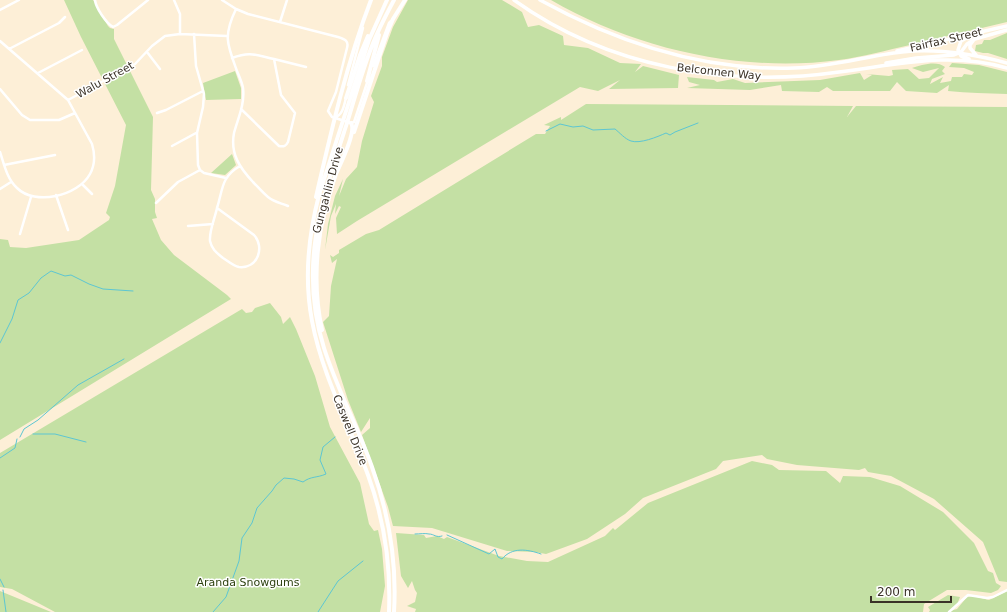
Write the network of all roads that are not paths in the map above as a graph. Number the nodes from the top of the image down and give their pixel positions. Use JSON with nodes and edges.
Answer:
{"nodes":[{"id":1,"x":19,"y":0,"type":"edge"},
{"id":2,"x":95,"y":0,"type":"edge"},
{"id":3,"x":148,"y":0,"type":"edge"},
{"id":4,"x":174,"y":0,"type":"edge"},
{"id":5,"x":222,"y":0,"type":"edge"},
{"id":6,"x":286,"y":0,"type":"edge"},
{"id":7,"x":371,"y":0,"type":"edge"},
{"id":8,"x":388,"y":0,"type":"edge"},
{"id":9,"x":394,"y":0,"type":"edge"},
{"id":10,"x":405,"y":0,"type":"edge"},
{"id":11,"x":514,"y":0,"type":"edge"},
{"id":12,"x":540,"y":0,"type":"edge"},
{"id":13,"x":384,"y":7,"type":"junction"},
{"id":14,"x":0,"y":10,"type":"edge"},
{"id":15,"x":236,"y":10,"type":"junction"},
{"id":16,"x":367,"y":10,"type":"junction"},
{"id":17,"x":66,"y":17,"type":"dead end"},
{"id":18,"x":393,"y":19,"type":"junction"},
{"id":19,"x":280,"y":22,"type":"junction"},
{"id":20,"x":382,"y":23,"type":"junction"},
{"id":21,"x":1007,"y":26,"type":"edge"},
{"id":22,"x":1007,"y":30,"type":"edge"},
{"id":23,"x":978,"y":32,"type":"junction"},
{"id":24,"x":180,"y":34,"type":"junction"},
{"id":25,"x":194,"y":34,"type":"junction"},
{"id":26,"x":227,"y":36,"type":"junction"},
{"id":27,"x":974,"y":39,"type":"junction"},
{"id":28,"x":0,"y":41,"type":"edge"},
{"id":29,"x":9,"y":49,"type":"junction"},
{"id":30,"x":82,"y":50,"type":"dead end"},
{"id":31,"x":147,"y":52,"type":"junction"},
{"id":32,"x":959,"y":53,"type":"junction"},
{"id":33,"x":885,"y":55,"type":"junction"},
{"id":34,"x":978,"y":56,"type":"junction"},
{"id":35,"x":232,"y":58,"type":"junction"},
{"id":36,"x":274,"y":59,"type":"junction"},
{"id":37,"x":982,"y":62,"type":"junction"},
{"id":38,"x":1007,"y":63,"type":"edge"},
{"id":39,"x":306,"y":68,"type":"dead end"},
{"id":40,"x":1007,"y":68,"type":"edge"},
{"id":41,"x":160,"y":69,"type":"dead end"},
{"id":42,"x":858,"y":69,"type":"junction"},
{"id":43,"x":38,"y":73,"type":"junction"},
{"id":44,"x":0,"y":89,"type":"edge"},
{"id":45,"x":365,"y":89,"type":"junction"},
{"id":46,"x":203,"y":91,"type":"junction"},
{"id":47,"x":346,"y":98,"type":"junction"},
{"id":48,"x":68,"y":100,"type":"junction"},
{"id":49,"x":241,"y":109,"type":"junction"},
{"id":50,"x":75,"y":112,"type":"junction"},
{"id":51,"x":157,"y":113,"type":"dead end"},
{"id":52,"x":338,"y":118,"type":"junction"},
{"id":53,"x":351,"y":123,"type":"junction"},
{"id":54,"x":197,"y":133,"type":"junction"},
{"id":55,"x":172,"y":146,"type":"dead end"},
{"id":56,"x":0,"y":152,"type":"edge"},
{"id":57,"x":54,"y":155,"type":"dead end"},
{"id":58,"x":4,"y":165,"type":"junction"},
{"id":59,"x":240,"y":166,"type":"junction"},
{"id":60,"x":200,"y":170,"type":"junction"},
{"id":61,"x":226,"y":178,"type":"junction"},
{"id":62,"x":334,"y":180,"type":"junction"},
{"id":63,"x":11,"y":182,"type":"junction"},
{"id":64,"x":82,"y":184,"type":"junction"},
{"id":65,"x":0,"y":189,"type":"edge"},
{"id":66,"x":92,"y":194,"type":"dead end"},
{"id":67,"x":56,"y":196,"type":"junction"},
{"id":68,"x":32,"y":197,"type":"junction"},
{"id":69,"x":156,"y":203,"type":"dead end"},
{"id":70,"x":288,"y":206,"type":"dead end"},
{"id":71,"x":217,"y":208,"type":"junction"},
{"id":72,"x":213,"y":224,"type":"junction"},
{"id":73,"x":188,"y":226,"type":"dead end"},
{"id":74,"x":68,"y":230,"type":"dead end"},
{"id":75,"x":20,"y":234,"type":"dead end"},
{"id":76,"x":309,"y":249,"type":"junction"},
{"id":77,"x":338,"y":385,"type":"junction"},
{"id":78,"x":1007,"y":590,"type":"edge"},
{"id":79,"x":389,"y":612,"type":"edge"},
{"id":80,"x":394,"y":612,"type":"edge"},
{"id":81,"x":949,"y":612,"type":"edge"}],
"edges":[{"from":1,"to":14,"type":"street"},
{"from":2,"to":3,"type":"street"},
{"from":4,"to":24,"type":"street"},
{"from":5,"to":15,"type":"street"},
{"from":6,"to":19,"type":"street"},
{"from":7,"to":16,"type":"highway"},
{"from":8,"to":13,"type":"highway","name":"Gungahlin Drive"},
{"from":9,"to":20,"type":"highway","name":"Gungahlin Drive"},
{"from":10,"to":18,"type":"highway"},
{"from":11,"to":42,"type":"main road","name":"Belconnen Way"},
{"from":12,"to":33,"type":"main road","name":"Belconnen Way"},
{"from":13,"to":47,"type":"highway"},
{"from":13,"to":76,"type":"highway","name":"Gungahlin Drive"},
{"from":15,"to":19,"type":"street"},
{"from":15,"to":26,"type":"street"},
{"from":16,"to":47,"type":"street"},
{"from":16,"to":76,"type":"highway"},
{"from":17,"to":29,"type":"street"},
{"from":18,"to":45,"type":"street"},
{"from":18,"to":62,"type":"highway"},
{"from":19,"to":52,"type":"street"},
{"from":20,"to":45,"type":"highway"},
{"from":20,"to":77,"type":"highway","name":"Gungahlin Drive"},
{"from":21,"to":23,"type":"main road","name":"Fairfax Street"},
{"from":22,"to":27,"type":"main road","name":"Fairfax Street"},
{"from":23,"to":32,"type":"main road"},
{"from":23,"to":33,"type":"main road","name":"Fairfax Street"},
{"from":24,"to":25,"type":"street","name":"Walu Street"},
{"from":24,"to":31,"type":"street","name":"Walu Street"},
{"from":25,"to":26,"type":"street","name":"Walu Street"},
{"from":25,"to":46,"type":"street"},
{"from":26,"to":35,"type":"street"},
{"from":27,"to":32,"type":"main road","name":"Fairfax Street"},
{"from":27,"to":34,"type":"main road"},
{"from":28,"to":29,"type":"street"},
{"from":29,"to":43,"type":"street"},
{"from":30,"to":43,"type":"street"},
{"from":31,"to":41,"type":"street"},
{"from":31,"to":48,"type":"street","name":"Walu Street"},
{"from":32,"to":33,"type":"main road","name":"Belconnen Way"},
{"from":32,"to":34,"type":"main road"},
{"from":32,"to":37,"type":"main road"},
{"from":32,"to":42,"type":"main road"},
{"from":34,"to":38,"type":"main road"},
{"from":35,"to":36,"type":"street"},
{"from":35,"to":49,"type":"street"},
{"from":36,"to":39,"type":"street"},
{"from":36,"to":49,"type":"street"},
{"from":37,"to":40,"type":"main road"},
{"from":37,"to":42,"type":"main road","name":"Belconnen Way"},
{"from":43,"to":48,"type":"street"},
{"from":44,"to":50,"type":"street"},
{"from":45,"to":53,"type":"street"},
{"from":46,"to":51,"type":"street"},
{"from":46,"to":54,"type":"street"},
{"from":47,"to":52,"type":"street"},
{"from":48,"to":50,"type":"street"},
{"from":49,"to":59,"type":"street"},
{"from":50,"to":64,"type":"street"},
{"from":52,"to":53,"type":"street"},
{"from":53,"to":62,"type":"highway"},
{"from":54,"to":55,"type":"street"},
{"from":54,"to":60,"type":"street"},
{"from":56,"to":58,"type":"street"},
{"from":57,"to":58,"type":"street"},
{"from":58,"to":63,"type":"street"},
{"from":59,"to":61,"type":"street"},
{"from":59,"to":70,"type":"street"},
{"from":60,"to":61,"type":"street"},
{"from":60,"to":69,"type":"street"},
{"from":61,"to":71,"type":"street"},
{"from":62,"to":77,"type":"highway"},
{"from":63,"to":65,"type":"street"},
{"from":63,"to":68,"type":"street"},
{"from":64,"to":66,"type":"street"},
{"from":64,"to":67,"type":"street"},
{"from":67,"to":68,"type":"street"},
{"from":67,"to":74,"type":"street"},
{"from":68,"to":75,"type":"street"},
{"from":71,"to":72,"type":"street"},
{"from":71,"to":72,"type":"street"},
{"from":72,"to":73,"type":"street"},
{"from":76,"to":79,"type":"highway","name":"Caswell Drive"},
{"from":77,"to":80,"type":"highway","name":"Caswell Drive"},
{"from":78,"to":81,"type":"street"}]}
